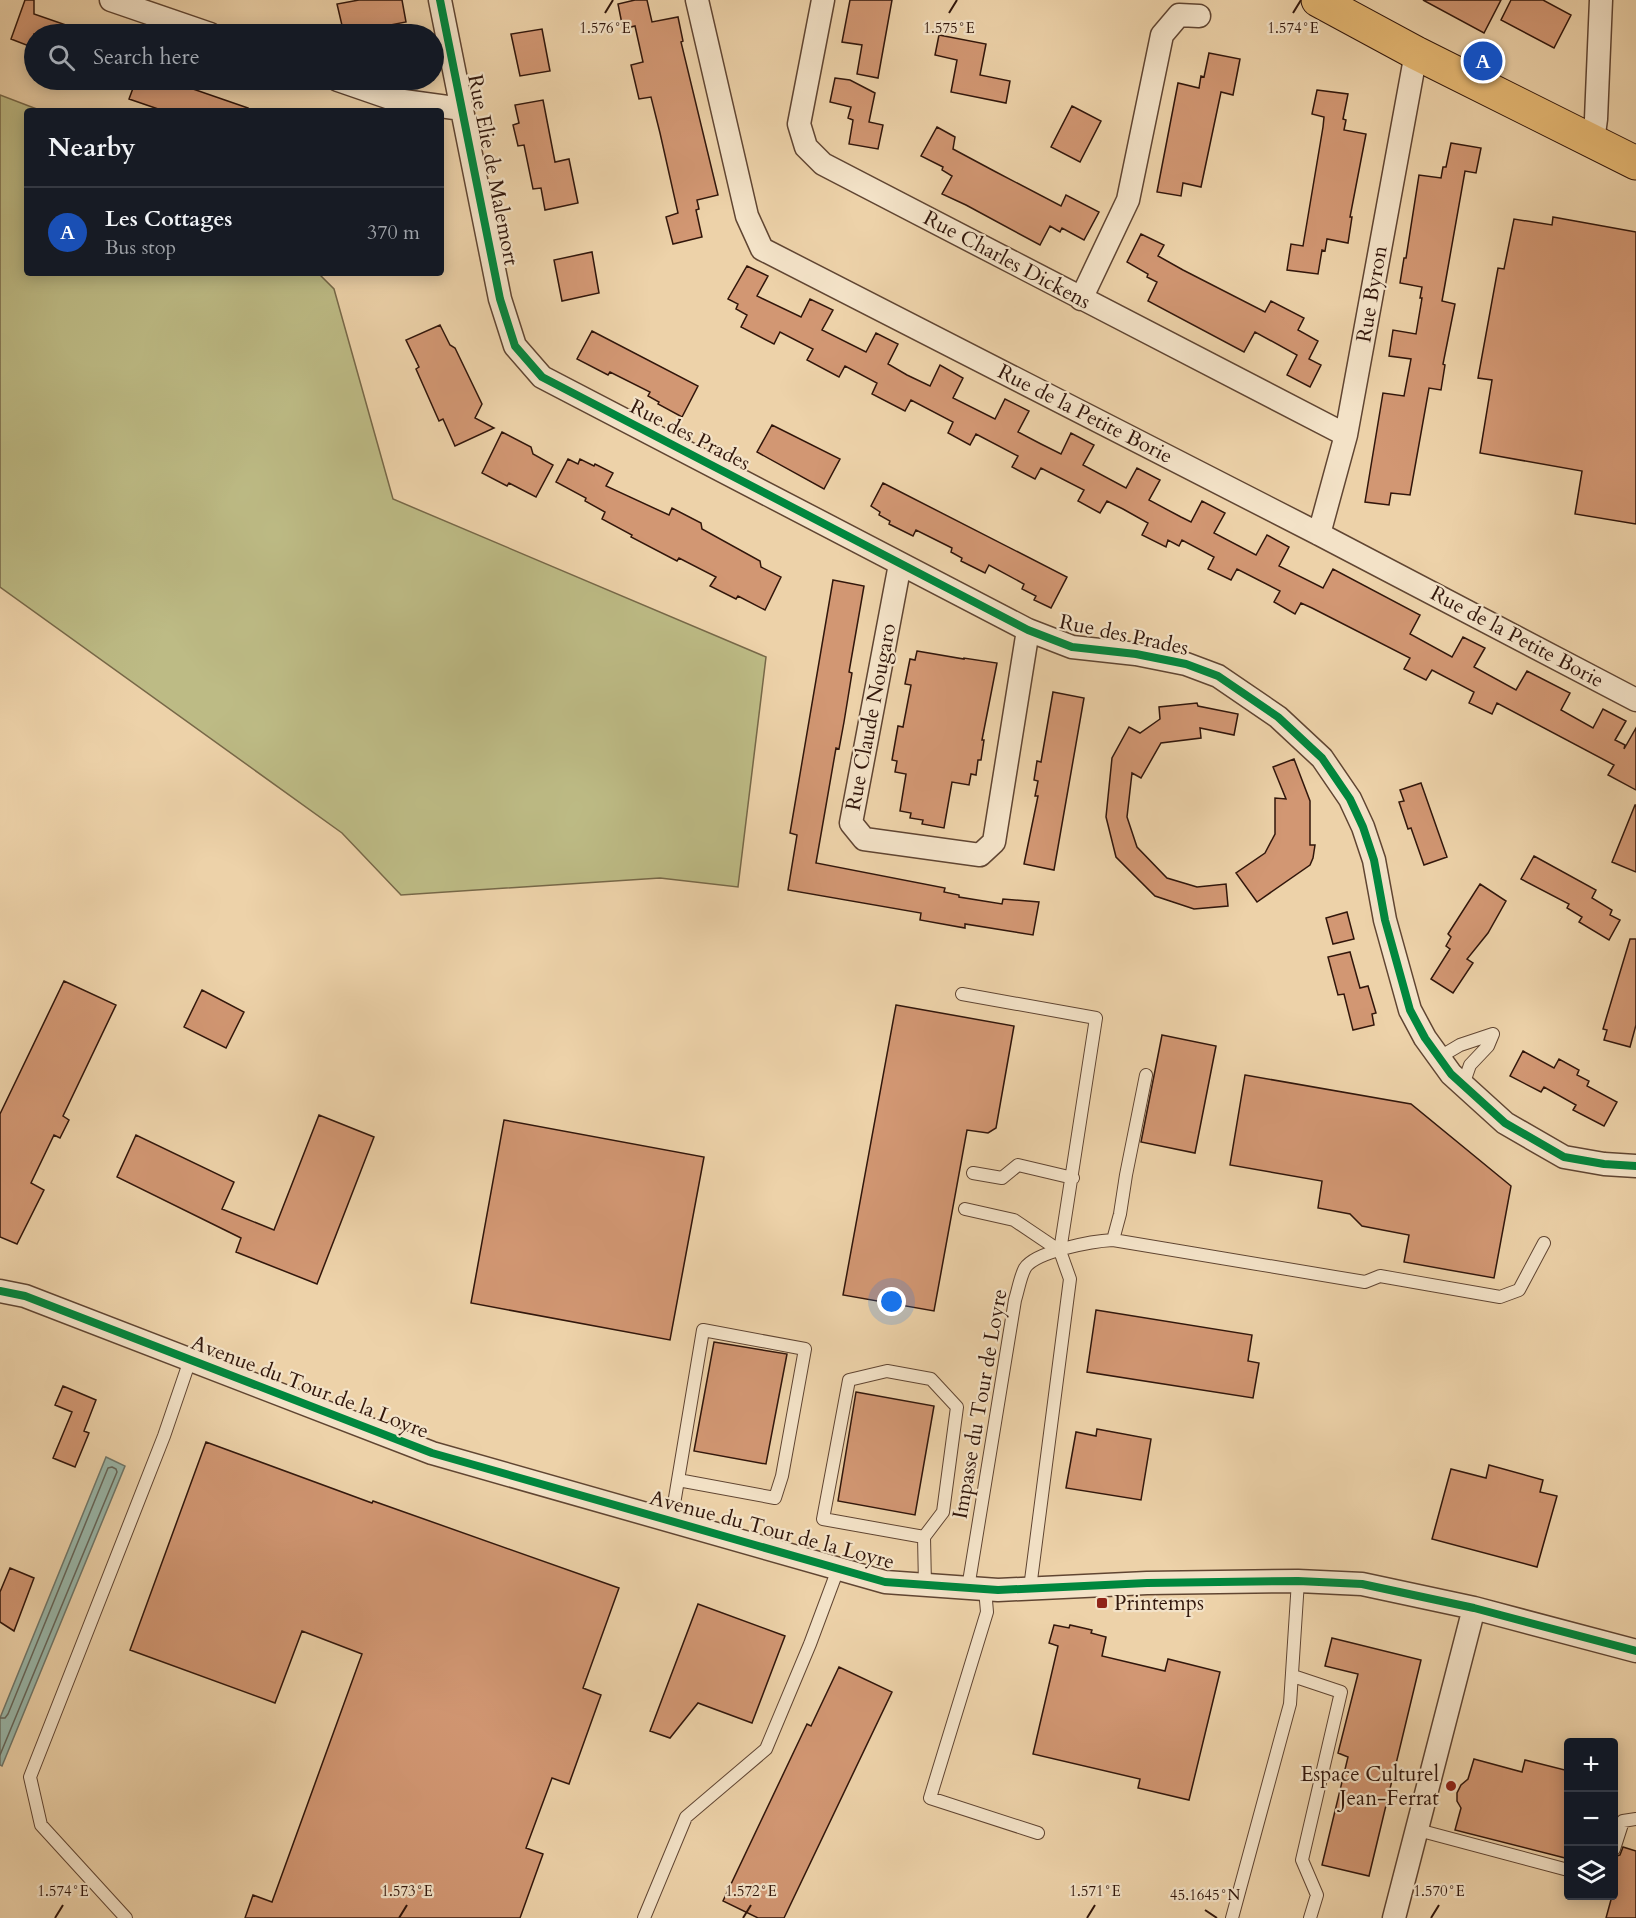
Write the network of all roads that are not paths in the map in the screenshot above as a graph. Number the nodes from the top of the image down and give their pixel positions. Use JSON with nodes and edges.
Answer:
{"nodes":[{"id":1,"x":111,"y":0,"type":"edge"},
{"id":2,"x":440,"y":0,"type":"edge"},
{"id":3,"x":697,"y":0,"type":"edge"},
{"id":4,"x":823,"y":0,"type":"edge"},
{"id":5,"x":1318,"y":0,"type":"edge"},
{"id":6,"x":1601,"y":0,"type":"edge"},
{"id":7,"x":1199,"y":16,"type":"dead end"},
{"id":8,"x":181,"y":24,"type":"edge"},
{"id":9,"x":1416,"y":53,"type":"junction"},
{"id":10,"x":367,"y":90,"type":"edge"},
{"id":11,"x":462,"y":110,"type":"junction"},
{"id":12,"x":1593,"y":141,"type":"junction"},
{"id":13,"x":1636,"y":163,"type":"edge"},
{"id":14,"x":1081,"y":299,"type":"junction"},
{"id":15,"x":515,"y":346,"type":"joint"},
{"id":16,"x":1346,"y":435,"type":"junction"},
{"id":17,"x":1319,"y":534,"type":"junction"},
{"id":18,"x":900,"y":564,"type":"junction"},
{"id":19,"x":1028,"y":630,"type":"junction"},
{"id":20,"x":1636,"y":700,"type":"edge"},
{"id":21,"x":962,"y":994,"type":"dead end"},
{"id":22,"x":1438,"y":1058,"type":"junction"},
{"id":23,"x":1146,"y":1075,"type":"dead end"},
{"id":24,"x":1462,"y":1085,"type":"junction"},
{"id":25,"x":1636,"y":1166,"type":"edge"},
{"id":26,"x":973,"y":1173,"type":"dead end"},
{"id":27,"x":1073,"y":1178,"type":"junction"},
{"id":28,"x":965,"y":1209,"type":"dead end"},
{"id":29,"x":1113,"y":1240,"type":"junction"},
{"id":30,"x":1544,"y":1243,"type":"dead end"},
{"id":31,"x":1060,"y":1251,"type":"junction"},
{"id":32,"x":0,"y":1292,"type":"edge"},
{"id":33,"x":190,"y":1360,"type":"junction"},
{"id":34,"x":678,"y":1480,"type":"junction"},
{"id":35,"x":671,"y":1522,"type":"junction"},
{"id":36,"x":924,"y":1537,"type":"junction"},
{"id":37,"x":838,"y":1569,"type":"junction"},
{"id":38,"x":1298,"y":1581,"type":"junction"},
{"id":39,"x":926,"y":1585,"type":"junction"},
{"id":40,"x":976,"y":1588,"type":"junction"},
{"id":41,"x":1030,"y":1588,"type":"junction"},
{"id":42,"x":1474,"y":1608,"type":"junction"},
{"id":43,"x":1636,"y":1651,"type":"edge"},
{"id":44,"x":1293,"y":1676,"type":"junction"},
{"id":45,"x":1636,"y":1819,"type":"edge"},
{"id":46,"x":1418,"y":1830,"type":"junction"},
{"id":47,"x":1038,"y":1833,"type":"dead end"},
{"id":48,"x":1615,"y":1846,"type":"edge"},
{"id":49,"x":1564,"y":1869,"type":"edge"},
{"id":50,"x":126,"y":1918,"type":"edge"},
{"id":51,"x":644,"y":1918,"type":"edge"},
{"id":52,"x":1232,"y":1918,"type":"edge"},
{"id":53,"x":1310,"y":1918,"type":"edge"},
{"id":54,"x":1394,"y":1918,"type":"edge"}],
"edges":[{"from":1,"to":8,"type":"street"},
{"from":2,"to":11,"type":"street","name":"Rue Elie de Malemort"},
{"from":3,"to":17,"type":"street","name":"Rue de la Petite Borie"},
{"from":4,"to":14,"type":"street","name":"Rue Charles Dickens"},
{"from":5,"to":9,"type":"main road"},
{"from":6,"to":12,"type":"street"},
{"from":7,"to":14,"type":"street"},
{"from":9,"to":12,"type":"main road"},
{"from":9,"to":16,"type":"street","name":"Rue Byron"},
{"from":10,"to":11,"type":"street"},
{"from":11,"to":15,"type":"street","name":"Rue Elie de Malemort"},
{"from":12,"to":13,"type":"main road"},
{"from":14,"to":16,"type":"street","name":"Rue Charles Dickens"},
{"from":15,"to":18,"type":"street","name":"Rue des Prades"},
{"from":16,"to":17,"type":"street","name":"Rue Byron"},
{"from":17,"to":20,"type":"street","name":"Rue de la Petite Borie"},
{"from":18,"to":19,"type":"street","name":"Rue des Prades"},
{"from":18,"to":19,"type":"street","name":"Rue Claude Nougaro"},
{"from":19,"to":22,"type":"street","name":"Rue des Prades"},
{"from":21,"to":27,"type":"lane"},
{"from":22,"to":24,"type":"street","name":"Rue des Prades"},
{"from":22,"to":24,"type":"lane"},
{"from":23,"to":29,"type":"lane"},
{"from":24,"to":25,"type":"street","name":"Rue des Prades"},
{"from":26,"to":27,"type":"lane"},
{"from":27,"to":31,"type":"lane"},
{"from":28,"to":31,"type":"lane"},
{"from":29,"to":30,"type":"lane","name":"Impasse du Tour de Loyre"},
{"from":29,"to":31,"type":"lane","name":"Impasse du Tour de Loyre"},
{"from":31,"to":40,"type":"lane","name":"Impasse du Tour de Loyre"},
{"from":31,"to":41,"type":"lane"},
{"from":32,"to":33,"type":"street","name":"Avenue du Tour de la Loyre"},
{"from":33,"to":35,"type":"street","name":"Avenue du Tour de la Loyre"},
{"from":33,"to":50,"type":"lane"},
{"from":34,"to":34,"type":"lane"},
{"from":34,"to":35,"type":"lane"},
{"from":35,"to":37,"type":"street","name":"Avenue du Tour de la Loyre"},
{"from":36,"to":36,"type":"lane"},
{"from":36,"to":39,"type":"lane"},
{"from":37,"to":39,"type":"street","name":"Avenue du Tour de la Loyre"},
{"from":37,"to":51,"type":"lane"},
{"from":38,"to":41,"type":"street","name":"Avenue du Tour de la Loyre"},
{"from":38,"to":42,"type":"street","name":"Avenue du Tour de la Loyre"},
{"from":38,"to":44,"type":"lane"},
{"from":39,"to":40,"type":"street","name":"Avenue du Tour de la Loyre"},
{"from":40,"to":41,"type":"street","name":"Avenue du Tour de la Loyre"},
{"from":40,"to":47,"type":"lane","name":"Impasse du Tour de Loyre"},
{"from":42,"to":43,"type":"street","name":"Avenue du Tour de la Loyre"},
{"from":42,"to":46,"type":"street"},
{"from":44,"to":52,"type":"lane"},
{"from":44,"to":53,"type":"lane"},
{"from":45,"to":48,"type":"lane"},
{"from":46,"to":49,"type":"lane"},
{"from":46,"to":54,"type":"street"}]}
